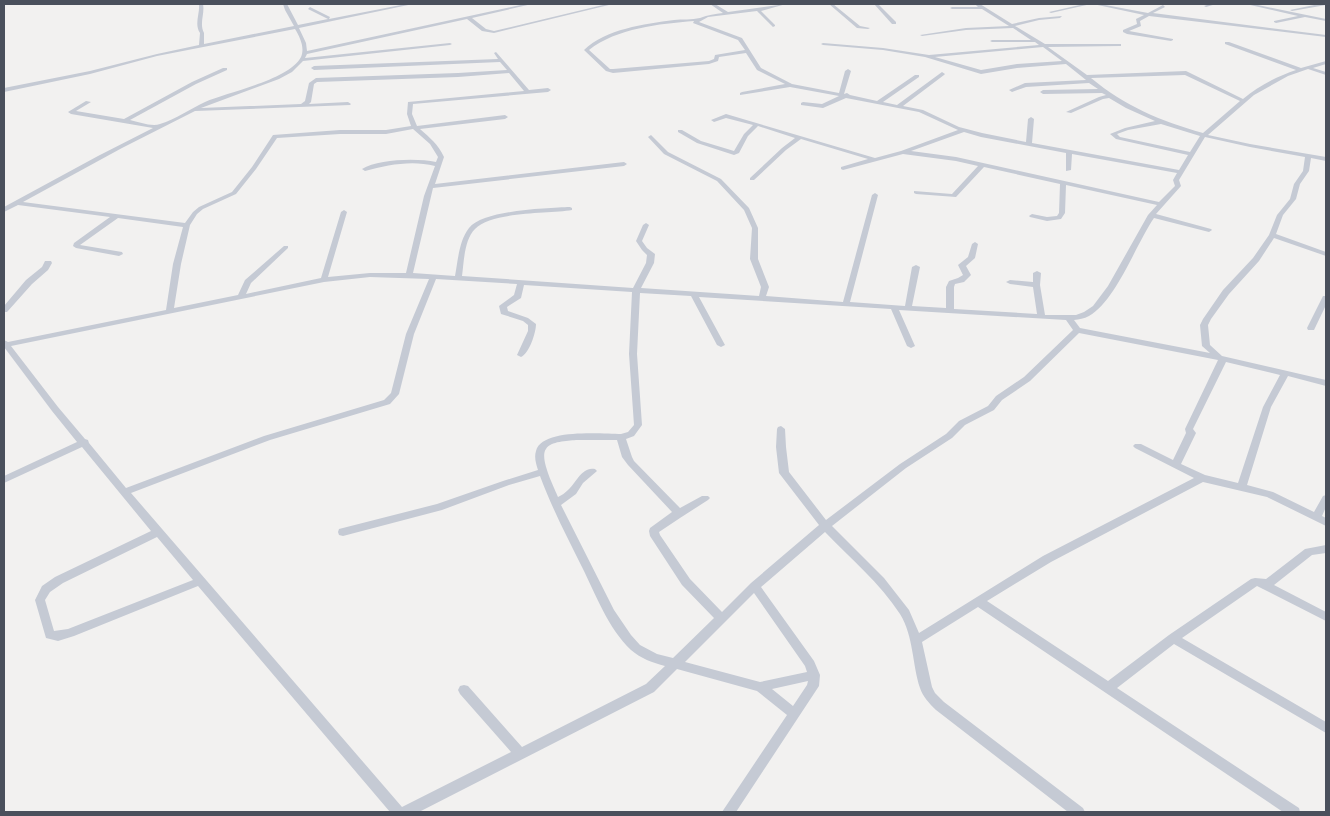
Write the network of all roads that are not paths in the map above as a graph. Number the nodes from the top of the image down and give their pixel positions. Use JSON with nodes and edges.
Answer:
{"nodes":[{"id":1,"x":201,"y":4,"type":"edge"},
{"id":2,"x":285,"y":4,"type":"edge"},
{"id":3,"x":376,"y":4,"type":"edge"},
{"id":4,"x":394,"y":4,"type":"edge"},
{"id":5,"x":411,"y":4,"type":"edge"},
{"id":6,"x":530,"y":4,"type":"edge"},
{"id":7,"x":609,"y":4,"type":"edge"},
{"id":8,"x":712,"y":4,"type":"edge"},
{"id":9,"x":784,"y":4,"type":"edge"},
{"id":10,"x":831,"y":4,"type":"edge"},
{"id":11,"x":876,"y":4,"type":"edge"},
{"id":12,"x":977,"y":4,"type":"edge"},
{"id":13,"x":1089,"y":4,"type":"edge"},
{"id":14,"x":1095,"y":4,"type":"edge"},
{"id":15,"x":1214,"y":4,"type":"edge"},
{"id":16,"x":1248,"y":4,"type":"edge"},
{"id":17,"x":1325,"y":4,"type":"edge"},
{"id":18,"x":1162,"y":6,"type":"dead end"},
{"id":19,"x":1206,"y":6,"type":"dead end"},
{"id":20,"x":310,"y":8,"type":"dead end"},
{"id":21,"x":384,"y":8,"type":"junction"},
{"id":22,"x":952,"y":8,"type":"dead end"},
{"id":23,"x":984,"y":8,"type":"junction"},
{"id":24,"x":758,"y":10,"type":"junction"},
{"id":25,"x":1287,"y":11,"type":"junction"},
{"id":26,"x":1051,"y":12,"type":"dead end"},
{"id":27,"x":726,"y":13,"type":"junction"},
{"id":28,"x":1149,"y":14,"type":"junction"},
{"id":29,"x":1305,"y":15,"type":"junction"},
{"id":30,"x":1060,"y":17,"type":"dead end"},
{"id":31,"x":328,"y":18,"type":"junction"},
{"id":32,"x":469,"y":18,"type":"junction"},
{"id":33,"x":699,"y":19,"type":"junction"},
{"id":34,"x":1326,"y":20,"type":"edge"},
{"id":35,"x":894,"y":22,"type":"dead end"},
{"id":36,"x":1276,"y":22,"type":"dead end"},
{"id":37,"x":296,"y":26,"type":"junction"},
{"id":38,"x":773,"y":26,"type":"dead end"},
{"id":39,"x":1013,"y":26,"type":"junction"},
{"id":40,"x":868,"y":28,"type":"dead end"},
{"id":41,"x":922,"y":34,"type":"dead end"},
{"id":42,"x":1326,"y":36,"type":"edge"},
{"id":43,"x":1035,"y":40,"type":"junction"},
{"id":44,"x":1171,"y":40,"type":"dead end"},
{"id":45,"x":992,"y":41,"type":"dead end"},
{"id":46,"x":1227,"y":43,"type":"dead end"},
{"id":47,"x":450,"y":44,"type":"dead end"},
{"id":48,"x":823,"y":44,"type":"dead end"},
{"id":49,"x":1119,"y":45,"type":"dead end"},
{"id":50,"x":201,"y":46,"type":"junction"},
{"id":51,"x":1045,"y":47,"type":"junction"},
{"id":52,"x":748,"y":51,"type":"junction"},
{"id":53,"x":305,"y":53,"type":"junction"},
{"id":54,"x":496,"y":53,"type":"dead end"},
{"id":55,"x":926,"y":56,"type":"junction"},
{"id":56,"x":502,"y":60,"type":"junction"},
{"id":57,"x":300,"y":62,"type":"junction"},
{"id":58,"x":1067,"y":62,"type":"junction"},
{"id":59,"x":1326,"y":62,"type":"edge"},
{"id":60,"x":314,"y":68,"type":"junction"},
{"id":61,"x":225,"y":69,"type":"dead end"},
{"id":62,"x":1305,"y":69,"type":"junction"},
{"id":63,"x":511,"y":71,"type":"junction"},
{"id":64,"x":848,"y":71,"type":"dead end"},
{"id":65,"x":942,"y":74,"type":"dead end"},
{"id":66,"x":1326,"y":74,"type":"edge"},
{"id":67,"x":917,"y":76,"type":"dead end"},
{"id":68,"x":1088,"y":79,"type":"junction"},
{"id":69,"x":316,"y":80,"type":"junction"},
{"id":70,"x":790,"y":85,"type":"junction"},
{"id":71,"x":4,"y":90,"type":"edge"},
{"id":72,"x":548,"y":90,"type":"dead end"},
{"id":73,"x":1012,"y":90,"type":"dead end"},
{"id":74,"x":1103,"y":91,"type":"junction"},
{"id":75,"x":528,"y":92,"type":"junction"},
{"id":76,"x":1043,"y":92,"type":"dead end"},
{"id":77,"x":742,"y":94,"type":"dead end"},
{"id":78,"x":844,"y":95,"type":"junction"},
{"id":79,"x":1111,"y":96,"type":"junction"},
{"id":80,"x":1244,"y":101,"type":"junction"},
{"id":81,"x":88,"y":102,"type":"dead end"},
{"id":82,"x":879,"y":102,"type":"junction"},
{"id":83,"x":310,"y":104,"type":"junction"},
{"id":84,"x":348,"y":104,"type":"dead end"},
{"id":85,"x":803,"y":104,"type":"dead end"},
{"id":86,"x":899,"y":106,"type":"junction"},
{"id":87,"x":193,"y":110,"type":"junction"},
{"id":88,"x":1069,"y":112,"type":"dead end"},
{"id":89,"x":504,"y":117,"type":"dead end"},
{"id":90,"x":1031,"y":119,"type":"dead end"},
{"id":91,"x":714,"y":120,"type":"dead end"},
{"id":92,"x":125,"y":121,"type":"junction"},
{"id":93,"x":1161,"y":122,"type":"junction"},
{"id":94,"x":757,"y":124,"type":"junction"},
{"id":95,"x":158,"y":127,"type":"junction"},
{"id":96,"x":414,"y":128,"type":"junction"},
{"id":97,"x":963,"y":130,"type":"junction"},
{"id":98,"x":680,"y":131,"type":"dead end"},
{"id":99,"x":1203,"y":136,"type":"junction"},
{"id":100,"x":651,"y":137,"type":"dead end"},
{"id":101,"x":800,"y":137,"type":"junction"},
{"id":102,"x":1029,"y":144,"type":"junction"},
{"id":103,"x":903,"y":152,"type":"junction"},
{"id":104,"x":1069,"y":152,"type":"junction"},
{"id":105,"x":1192,"y":154,"type":"junction"},
{"id":106,"x":1308,"y":156,"type":"junction"},
{"id":107,"x":873,"y":158,"type":"junction"},
{"id":108,"x":1326,"y":159,"type":"edge"},
{"id":109,"x":624,"y":164,"type":"dead end"},
{"id":110,"x":439,"y":165,"type":"junction"},
{"id":111,"x":982,"y":165,"type":"junction"},
{"id":112,"x":843,"y":168,"type":"dead end"},
{"id":113,"x":365,"y":169,"type":"dead end"},
{"id":114,"x":1068,"y":170,"type":"dead end"},
{"id":115,"x":1181,"y":172,"type":"junction"},
{"id":116,"x":752,"y":179,"type":"dead end"},
{"id":117,"x":1063,"y":184,"type":"junction"},
{"id":118,"x":431,"y":186,"type":"junction"},
{"id":119,"x":916,"y":192,"type":"dead end"},
{"id":120,"x":875,"y":195,"type":"dead end"},
{"id":121,"x":16,"y":203,"type":"junction"},
{"id":122,"x":1160,"y":204,"type":"junction"},
{"id":123,"x":570,"y":209,"type":"dead end"},
{"id":124,"x":4,"y":210,"type":"edge"},
{"id":125,"x":344,"y":212,"type":"dead end"},
{"id":126,"x":1151,"y":215,"type":"junction"},
{"id":127,"x":1032,"y":216,"type":"dead end"},
{"id":128,"x":115,"y":217,"type":"junction"},
{"id":129,"x":187,"y":225,"type":"junction"},
{"id":130,"x":646,"y":225,"type":"dead end"},
{"id":131,"x":1209,"y":230,"type":"dead end"},
{"id":132,"x":1272,"y":235,"type":"junction"},
{"id":133,"x":975,"y":244,"type":"dead end"},
{"id":134,"x":286,"y":247,"type":"dead end"},
{"id":135,"x":119,"y":254,"type":"dead end"},
{"id":136,"x":1326,"y":254,"type":"edge"},
{"id":137,"x":48,"y":263,"type":"dead end"},
{"id":138,"x":916,"y":267,"type":"dead end"},
{"id":139,"x":1037,"y":273,"type":"dead end"},
{"id":140,"x":409,"y":275,"type":"junction"},
{"id":141,"x":434,"y":276,"type":"junction"},
{"id":142,"x":458,"y":278,"type":"junction"},
{"id":143,"x":324,"y":280,"type":"junction"},
{"id":144,"x":1010,"y":282,"type":"dead end"},
{"id":145,"x":521,"y":283,"type":"junction"},
{"id":146,"x":1036,"y":285,"type":"junction"},
{"id":147,"x":636,"y":290,"type":"junction"},
{"id":148,"x":694,"y":294,"type":"junction"},
{"id":149,"x":241,"y":296,"type":"junction"},
{"id":150,"x":762,"y":298,"type":"junction"},
{"id":151,"x":1326,"y":298,"type":"edge"},
{"id":152,"x":846,"y":304,"type":"junction"},
{"id":153,"x":894,"y":307,"type":"junction"},
{"id":154,"x":908,"y":308,"type":"junction"},
{"id":155,"x":4,"y":310,"type":"edge"},
{"id":156,"x":170,"y":310,"type":"junction"},
{"id":157,"x":950,"y":311,"type":"junction"},
{"id":158,"x":1041,"y":317,"type":"junction"},
{"id":159,"x":1068,"y":318,"type":"junction"},
{"id":160,"x":1311,"y":328,"type":"dead end"},
{"id":161,"x":1077,"y":330,"type":"junction"},
{"id":162,"x":4,"y":344,"type":"edge"},
{"id":163,"x":721,"y":345,"type":"dead end"},
{"id":164,"x":911,"y":346,"type":"dead end"},
{"id":165,"x":1206,"y":346,"type":"junction"},
{"id":166,"x":1183,"y":350,"type":"junction"},
{"id":167,"x":521,"y":355,"type":"dead end"},
{"id":168,"x":1222,"y":359,"type":"junction"},
{"id":169,"x":1285,"y":374,"type":"junction"},
{"id":170,"x":1326,"y":383,"type":"edge"},
{"id":171,"x":781,"y":429,"type":"dead end"},
{"id":172,"x":621,"y":437,"type":"junction"},
{"id":173,"x":85,"y":442,"type":"junction"},
{"id":174,"x":1138,"y":446,"type":"dead end"},
{"id":175,"x":1176,"y":464,"type":"junction"},
{"id":176,"x":543,"y":472,"type":"junction"},
{"id":177,"x":592,"y":472,"type":"dead end"},
{"id":178,"x":1202,"y":478,"type":"junction"},
{"id":179,"x":4,"y":480,"type":"edge"},
{"id":180,"x":1242,"y":487,"type":"junction"},
{"id":181,"x":125,"y":492,"type":"junction"},
{"id":182,"x":705,"y":498,"type":"dead end"},
{"id":183,"x":1326,"y":498,"type":"edge"},
{"id":184,"x":556,"y":504,"type":"junction"},
{"id":185,"x":676,"y":515,"type":"junction"},
{"id":186,"x":1316,"y":517,"type":"junction"},
{"id":187,"x":1326,"y":522,"type":"edge"},
{"id":188,"x":825,"y":526,"type":"junction"},
{"id":189,"x":158,"y":532,"type":"junction"},
{"id":190,"x":343,"y":532,"type":"dead end"},
{"id":191,"x":1326,"y":550,"type":"edge"},
{"id":192,"x":200,"y":581,"type":"junction"},
{"id":193,"x":1264,"y":584,"type":"junction"},
{"id":194,"x":755,"y":586,"type":"junction"},
{"id":195,"x":978,"y":601,"type":"junction"},
{"id":196,"x":1326,"y":617,"type":"edge"},
{"id":197,"x":721,"y":618,"type":"junction"},
{"id":198,"x":1173,"y":638,"type":"junction"},
{"id":199,"x":916,"y":640,"type":"junction"},
{"id":200,"x":675,"y":664,"type":"junction"},
{"id":201,"x":814,"y":675,"type":"junction"},
{"id":202,"x":760,"y":687,"type":"junction"},
{"id":203,"x":1108,"y":688,"type":"junction"},
{"id":204,"x":464,"y":690,"type":"dead end"},
{"id":205,"x":795,"y":714,"type":"junction"},
{"id":206,"x":1326,"y":728,"type":"edge"},
{"id":207,"x":520,"y":753,"type":"junction"},
{"id":208,"x":398,"y":812,"type":"edge"},
{"id":209,"x":406,"y":812,"type":"edge"},
{"id":210,"x":729,"y":812,"type":"edge"},
{"id":211,"x":1078,"y":812,"type":"edge"},
{"id":212,"x":1294,"y":812,"type":"edge"}],
"edges":[{"from":1,"to":50,"type":"street"},
{"from":2,"to":37,"type":"street"},
{"from":3,"to":21,"type":"street"},
{"from":4,"to":21,"type":"street"},
{"from":5,"to":21,"type":"street"},
{"from":6,"to":32,"type":"street"},
{"from":7,"to":32,"type":"street"},
{"from":8,"to":27,"type":"street"},
{"from":9,"to":24,"type":"street"},
{"from":10,"to":40,"type":"street"},
{"from":11,"to":35,"type":"street"},
{"from":12,"to":23,"type":"street"},
{"from":13,"to":26,"type":"street"},
{"from":14,"to":28,"type":"street"},
{"from":15,"to":19,"type":"street"},
{"from":16,"to":25,"type":"street"},
{"from":17,"to":25,"type":"street"},
{"from":18,"to":28,"type":"street"},
{"from":20,"to":31,"type":"street"},
{"from":21,"to":31,"type":"street"},
{"from":21,"to":37,"type":"street"},
{"from":22,"to":23,"type":"street"},
{"from":23,"to":39,"type":"street"},
{"from":24,"to":27,"type":"street"},
{"from":24,"to":38,"type":"street"},
{"from":25,"to":29,"type":"street"},
{"from":27,"to":33,"type":"street"},
{"from":28,"to":42,"type":"street"},
{"from":28,"to":44,"type":"street"},
{"from":29,"to":34,"type":"street"},
{"from":29,"to":36,"type":"street"},
{"from":30,"to":39,"type":"street"},
{"from":31,"to":37,"type":"street"},
{"from":32,"to":53,"type":"street"},
{"from":33,"to":52,"type":"street"},
{"from":33,"to":52,"type":"street"},
{"from":37,"to":50,"type":"street"},
{"from":37,"to":53,"type":"street"},
{"from":39,"to":41,"type":"street"},
{"from":39,"to":43,"type":"street"},
{"from":43,"to":45,"type":"street"},
{"from":43,"to":51,"type":"street"},
{"from":46,"to":62,"type":"street"},
{"from":47,"to":57,"type":"street"},
{"from":48,"to":55,"type":"street"},
{"from":49,"to":51,"type":"street"},
{"from":50,"to":71,"type":"street"},
{"from":51,"to":55,"type":"street"},
{"from":51,"to":58,"type":"street"},
{"from":52,"to":70,"type":"street"},
{"from":53,"to":57,"type":"street"},
{"from":54,"to":56,"type":"street"},
{"from":55,"to":58,"type":"street"},
{"from":56,"to":60,"type":"street"},
{"from":56,"to":63,"type":"street"},
{"from":57,"to":60,"type":"street"},
{"from":57,"to":87,"type":"street"},
{"from":58,"to":68,"type":"street"},
{"from":59,"to":62,"type":"street"},
{"from":60,"to":69,"type":"street"},
{"from":61,"to":92,"type":"street"},
{"from":62,"to":66,"type":"street"},
{"from":62,"to":80,"type":"street"},
{"from":63,"to":69,"type":"street"},
{"from":63,"to":75,"type":"street"},
{"from":64,"to":78,"type":"street"},
{"from":65,"to":86,"type":"street"},
{"from":67,"to":82,"type":"street"},
{"from":68,"to":73,"type":"street"},
{"from":68,"to":74,"type":"street"},
{"from":68,"to":80,"type":"street"},
{"from":69,"to":83,"type":"street"},
{"from":70,"to":77,"type":"street"},
{"from":70,"to":78,"type":"street"},
{"from":72,"to":75,"type":"street"},
{"from":74,"to":76,"type":"street"},
{"from":74,"to":79,"type":"street"},
{"from":75,"to":96,"type":"street"},
{"from":78,"to":82,"type":"street"},
{"from":78,"to":85,"type":"street"},
{"from":79,"to":88,"type":"street"},
{"from":79,"to":93,"type":"street"},
{"from":80,"to":99,"type":"street"},
{"from":81,"to":92,"type":"street"},
{"from":82,"to":86,"type":"street"},
{"from":83,"to":84,"type":"street"},
{"from":83,"to":87,"type":"street"},
{"from":86,"to":97,"type":"street"},
{"from":87,"to":95,"type":"street"},
{"from":89,"to":96,"type":"street"},
{"from":90,"to":102,"type":"street"},
{"from":91,"to":94,"type":"street"},
{"from":92,"to":95,"type":"street"},
{"from":93,"to":99,"type":"street"},
{"from":93,"to":105,"type":"street"},
{"from":94,"to":98,"type":"street"},
{"from":94,"to":101,"type":"street"},
{"from":95,"to":121,"type":"street"},
{"from":96,"to":110,"type":"street"},
{"from":96,"to":129,"type":"street"},
{"from":97,"to":102,"type":"street"},
{"from":97,"to":103,"type":"street"},
{"from":99,"to":105,"type":"street"},
{"from":99,"to":106,"type":"street"},
{"from":100,"to":150,"type":"street"},
{"from":101,"to":107,"type":"street"},
{"from":101,"to":116,"type":"street"},
{"from":102,"to":104,"type":"street"},
{"from":103,"to":107,"type":"street"},
{"from":103,"to":111,"type":"street"},
{"from":104,"to":114,"type":"street"},
{"from":104,"to":115,"type":"street"},
{"from":105,"to":115,"type":"street"},
{"from":106,"to":108,"type":"street"},
{"from":106,"to":132,"type":"street"},
{"from":107,"to":112,"type":"street"},
{"from":109,"to":118,"type":"street"},
{"from":110,"to":113,"type":"street"},
{"from":110,"to":118,"type":"street"},
{"from":111,"to":117,"type":"street"},
{"from":111,"to":119,"type":"street"},
{"from":115,"to":122,"type":"street"},
{"from":117,"to":122,"type":"street"},
{"from":117,"to":127,"type":"street"},
{"from":118,"to":140,"type":"street"},
{"from":120,"to":152,"type":"street"},
{"from":121,"to":124,"type":"street"},
{"from":121,"to":128,"type":"street"},
{"from":122,"to":126,"type":"street"},
{"from":123,"to":142,"type":"street"},
{"from":125,"to":143,"type":"street"},
{"from":126,"to":131,"type":"street"},
{"from":126,"to":159,"type":"street"},
{"from":128,"to":129,"type":"street"},
{"from":128,"to":135,"type":"street"},
{"from":129,"to":156,"type":"street"},
{"from":130,"to":147,"type":"street"},
{"from":132,"to":136,"type":"street"},
{"from":132,"to":165,"type":"street"},
{"from":133,"to":157,"type":"street"},
{"from":134,"to":149,"type":"street"},
{"from":137,"to":155,"type":"street"},
{"from":138,"to":154,"type":"street"},
{"from":139,"to":146,"type":"street"},
{"from":140,"to":141,"type":"street"},
{"from":140,"to":143,"type":"street"},
{"from":141,"to":142,"type":"street"},
{"from":141,"to":181,"type":"street"},
{"from":142,"to":145,"type":"street"},
{"from":143,"to":149,"type":"street"},
{"from":144,"to":146,"type":"street"},
{"from":145,"to":147,"type":"street"},
{"from":145,"to":167,"type":"street"},
{"from":146,"to":158,"type":"street"},
{"from":147,"to":148,"type":"street"},
{"from":147,"to":172,"type":"street"},
{"from":148,"to":150,"type":"street"},
{"from":148,"to":163,"type":"street"},
{"from":149,"to":156,"type":"street"},
{"from":150,"to":152,"type":"street"},
{"from":151,"to":160,"type":"street"},
{"from":152,"to":153,"type":"street"},
{"from":153,"to":154,"type":"street"},
{"from":153,"to":164,"type":"street"},
{"from":154,"to":157,"type":"street"},
{"from":156,"to":162,"type":"street"},
{"from":157,"to":158,"type":"street"},
{"from":158,"to":159,"type":"street"},
{"from":159,"to":161,"type":"street"},
{"from":161,"to":166,"type":"street"},
{"from":161,"to":188,"type":"street"},
{"from":162,"to":173,"type":"street"},
{"from":165,"to":166,"type":"street"},
{"from":165,"to":168,"type":"street"},
{"from":166,"to":168,"type":"street"},
{"from":168,"to":169,"type":"street"},
{"from":168,"to":175,"type":"street"},
{"from":169,"to":170,"type":"street"},
{"from":169,"to":180,"type":"street"},
{"from":171,"to":188,"type":"street"},
{"from":172,"to":176,"type":"street"},
{"from":172,"to":185,"type":"street"},
{"from":173,"to":179,"type":"street"},
{"from":173,"to":181,"type":"street"},
{"from":174,"to":175,"type":"street"},
{"from":175,"to":178,"type":"street"},
{"from":176,"to":184,"type":"street"},
{"from":176,"to":190,"type":"street"},
{"from":177,"to":184,"type":"street"},
{"from":178,"to":180,"type":"street"},
{"from":178,"to":195,"type":"street"},
{"from":180,"to":186,"type":"street"},
{"from":181,"to":189,"type":"street"},
{"from":182,"to":185,"type":"street"},
{"from":183,"to":186,"type":"street"},
{"from":184,"to":200,"type":"street"},
{"from":185,"to":197,"type":"street"},
{"from":186,"to":187,"type":"street"},
{"from":188,"to":194,"type":"street"},
{"from":188,"to":199,"type":"street"},
{"from":189,"to":192,"type":"street"},
{"from":189,"to":192,"type":"street"},
{"from":191,"to":193,"type":"street"},
{"from":192,"to":208,"type":"street"},
{"from":193,"to":196,"type":"street"},
{"from":193,"to":198,"type":"street"},
{"from":194,"to":197,"type":"street"},
{"from":194,"to":201,"type":"street"},
{"from":195,"to":199,"type":"street"},
{"from":195,"to":203,"type":"street"},
{"from":197,"to":200,"type":"street"},
{"from":198,"to":203,"type":"street"},
{"from":198,"to":206,"type":"street"},
{"from":199,"to":211,"type":"street"},
{"from":200,"to":202,"type":"street"},
{"from":200,"to":207,"type":"street"},
{"from":201,"to":202,"type":"street"},
{"from":201,"to":205,"type":"street"},
{"from":202,"to":205,"type":"street"},
{"from":203,"to":212,"type":"street"},
{"from":204,"to":207,"type":"street"},
{"from":205,"to":210,"type":"street"},
{"from":207,"to":209,"type":"street"}]}
